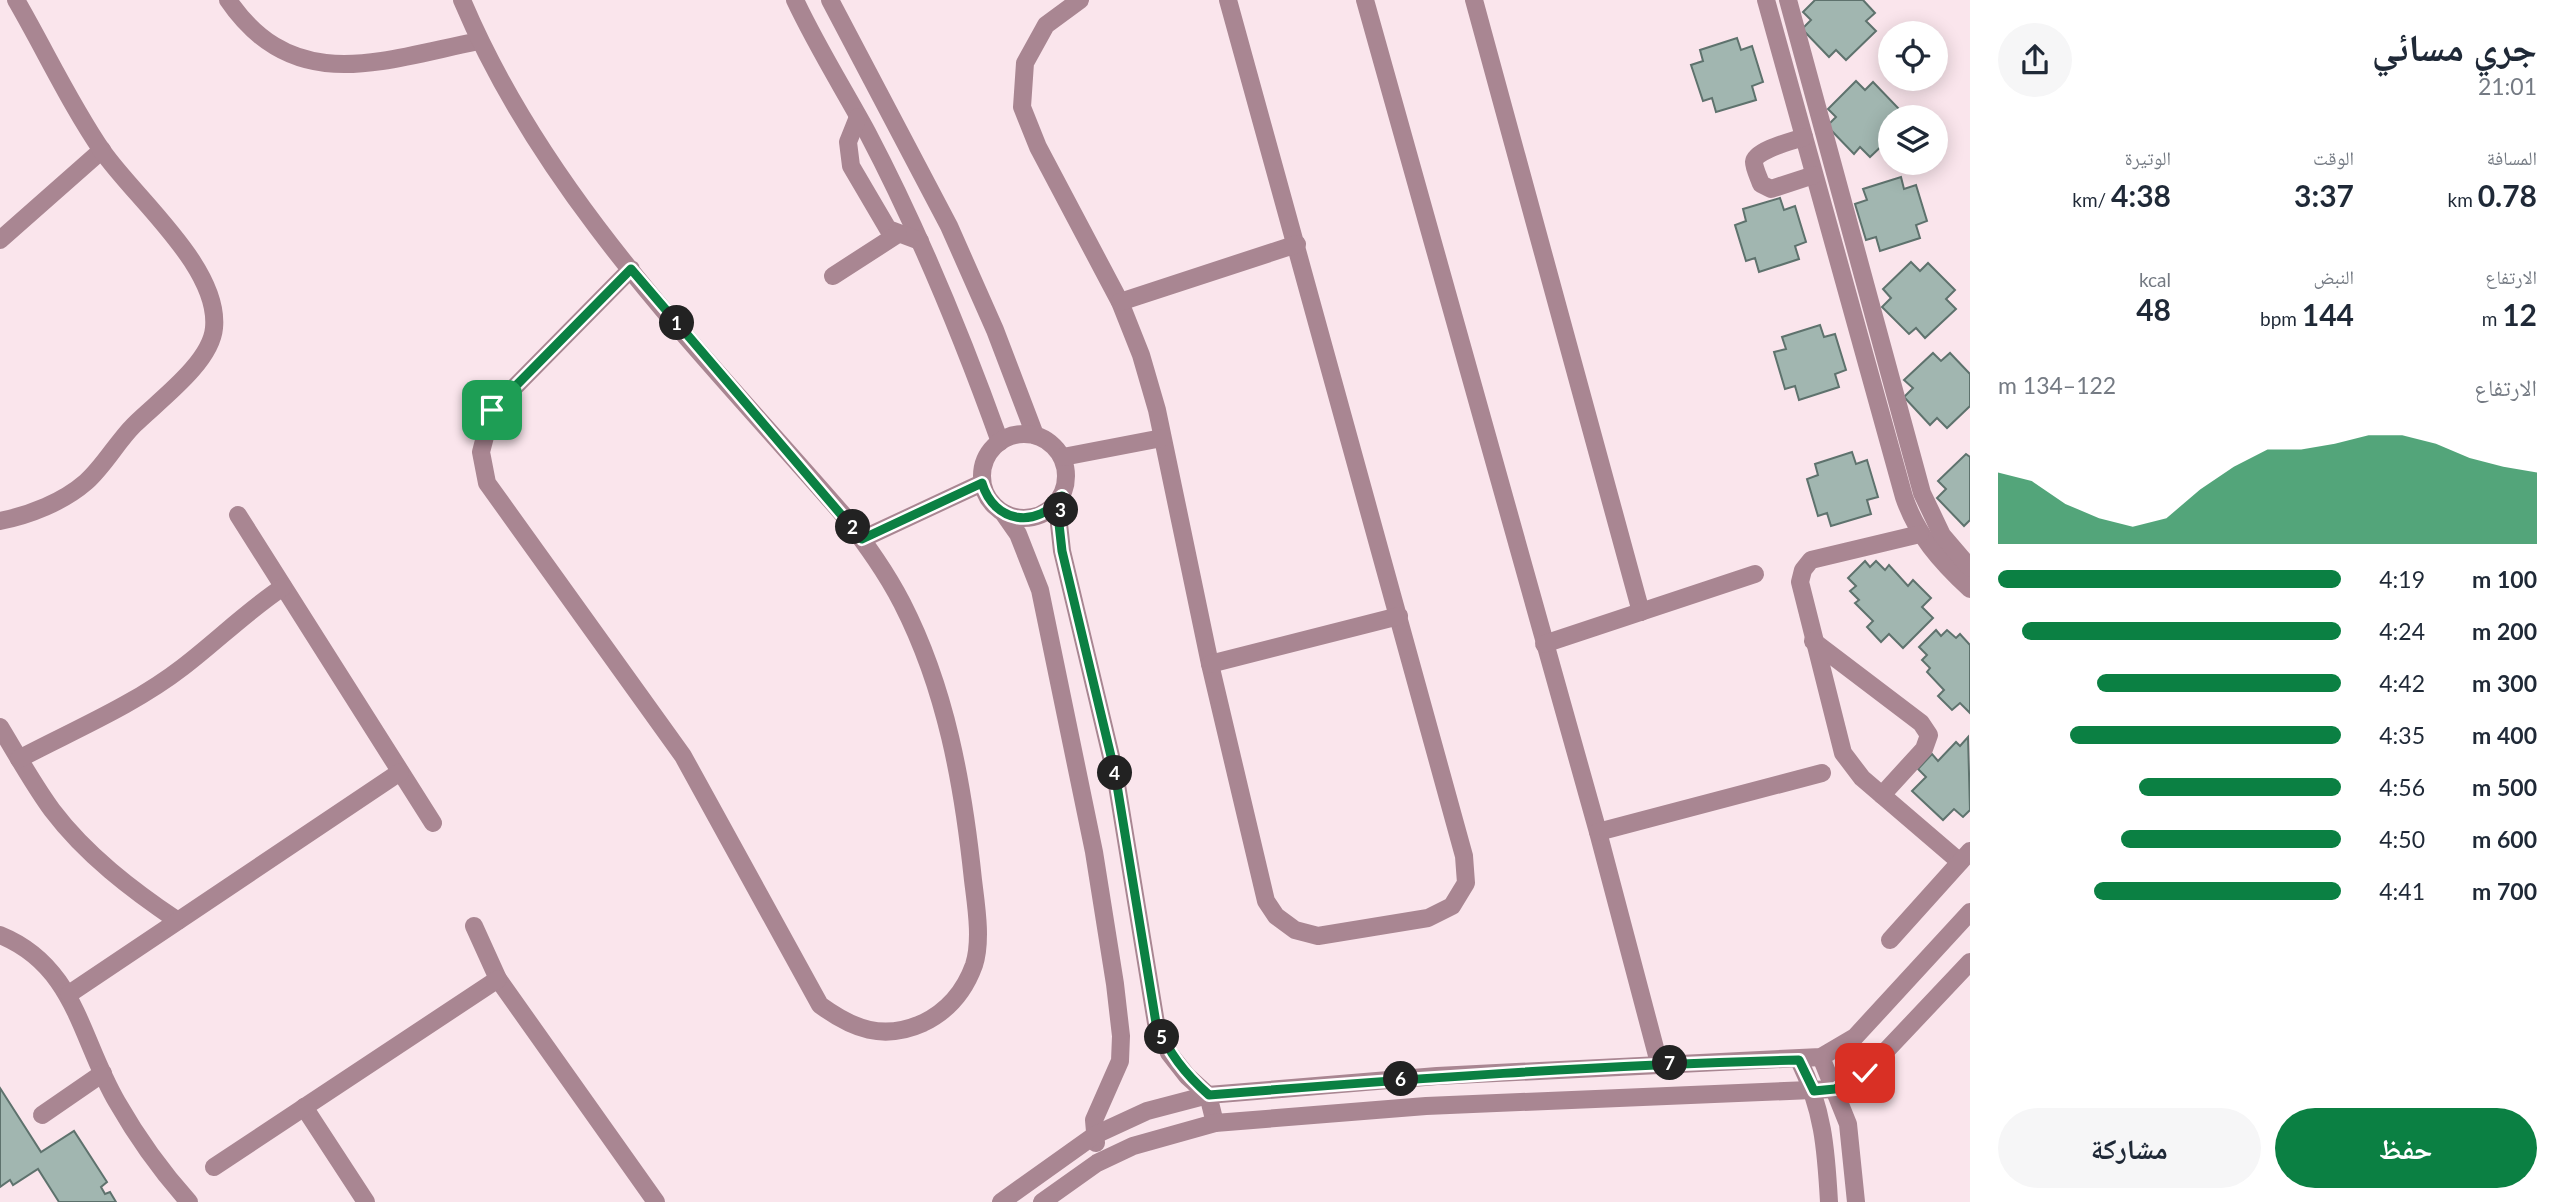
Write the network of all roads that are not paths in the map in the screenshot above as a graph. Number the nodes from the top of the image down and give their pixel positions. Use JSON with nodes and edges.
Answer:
{"nodes":[{"id":1,"x":16,"y":0,"type":"edge"},
{"id":2,"x":228,"y":0,"type":"edge"},
{"id":3,"x":462,"y":0,"type":"edge"},
{"id":4,"x":795,"y":0,"type":"edge"},
{"id":5,"x":830,"y":0,"type":"edge"},
{"id":6,"x":1080,"y":0,"type":"edge"},
{"id":7,"x":1228,"y":0,"type":"edge"},
{"id":8,"x":1365,"y":0,"type":"edge"},
{"id":9,"x":1474,"y":0,"type":"edge"},
{"id":10,"x":1766,"y":0,"type":"edge"},
{"id":11,"x":1788,"y":0,"type":"edge"},
{"id":12,"x":479,"y":41,"type":"junction"},
{"id":13,"x":1817,"y":108,"type":"junction"},
{"id":14,"x":1797,"y":113,"type":"junction"},
{"id":15,"x":858,"y":117,"type":"junction"},
{"id":16,"x":1804,"y":137,"type":"junction"},
{"id":17,"x":102,"y":150,"type":"junction"},
{"id":18,"x":1814,"y":175,"type":"junction"},
{"id":19,"x":898,"y":234,"type":"junction"},
{"id":20,"x":0,"y":240,"type":"edge"},
{"id":21,"x":920,"y":241,"type":"junction"},
{"id":22,"x":1297,"y":244,"type":"junction"},
{"id":23,"x":631,"y":269,"type":"junction"},
{"id":24,"x":833,"y":276,"type":"dead end"},
{"id":25,"x":1121,"y":302,"type":"junction"},
{"id":26,"x":1035,"y":435,"type":"junction"},
{"id":27,"x":1162,"y":438,"type":"junction"},
{"id":28,"x":1000,"y":442,"type":"junction"},
{"id":29,"x":1063,"y":457,"type":"junction"},
{"id":30,"x":982,"y":483,"type":"junction"},
{"id":31,"x":1062,"y":496,"type":"junction"},
{"id":32,"x":1004,"y":514,"type":"junction"},
{"id":33,"x":238,"y":515,"type":"dead end"},
{"id":34,"x":0,"y":521,"type":"edge"},
{"id":35,"x":1920,"y":534,"type":"junction"},
{"id":36,"x":862,"y":539,"type":"junction"},
{"id":37,"x":1970,"y":568,"type":"edge"},
{"id":38,"x":1755,"y":573,"type":"dead end"},
{"id":39,"x":283,"y":587,"type":"junction"},
{"id":40,"x":1970,"y":589,"type":"edge"},
{"id":41,"x":1641,"y":612,"type":"junction"},
{"id":42,"x":1399,"y":616,"type":"junction"},
{"id":43,"x":1813,"y":641,"type":"junction"},
{"id":44,"x":1544,"y":644,"type":"junction"},
{"id":45,"x":1210,"y":664,"type":"junction"},
{"id":46,"x":0,"y":727,"type":"edge"},
{"id":47,"x":19,"y":759,"type":"junction"},
{"id":48,"x":400,"y":772,"type":"junction"},
{"id":49,"x":1822,"y":773,"type":"dead end"},
{"id":50,"x":1882,"y":795,"type":"junction"},
{"id":51,"x":433,"y":824,"type":"dead end"},
{"id":52,"x":1598,"y":832,"type":"junction"},
{"id":53,"x":1965,"y":857,"type":"edge"},
{"id":54,"x":1970,"y":912,"type":"edge"},
{"id":55,"x":178,"y":921,"type":"junction"},
{"id":56,"x":474,"y":926,"type":"dead end"},
{"id":57,"x":0,"y":935,"type":"edge"},
{"id":58,"x":1890,"y":940,"type":"dead end"},
{"id":59,"x":1970,"y":962,"type":"edge"},
{"id":60,"x":498,"y":979,"type":"junction"},
{"id":61,"x":69,"y":994,"type":"junction"},
{"id":62,"x":1821,"y":1057,"type":"junction"},
{"id":63,"x":1799,"y":1060,"type":"junction"},
{"id":64,"x":1659,"y":1063,"type":"junction"},
{"id":65,"x":103,"y":1073,"type":"junction"},
{"id":66,"x":1835,"y":1089,"type":"junction"},
{"id":67,"x":1814,"y":1091,"type":"junction"},
{"id":68,"x":1209,"y":1095,"type":"junction"},
{"id":69,"x":304,"y":1107,"type":"junction"},
{"id":70,"x":42,"y":1115,"type":"dead end"},
{"id":71,"x":1214,"y":1123,"type":"junction"},
{"id":72,"x":1095,"y":1135,"type":"junction"},
{"id":73,"x":1097,"y":1163,"type":"junction"},
{"id":74,"x":214,"y":1167,"type":"dead end"},
{"id":75,"x":190,"y":1202,"type":"edge"},
{"id":76,"x":366,"y":1202,"type":"edge"},
{"id":77,"x":656,"y":1202,"type":"edge"},
{"id":78,"x":1001,"y":1202,"type":"edge"},
{"id":79,"x":1042,"y":1202,"type":"edge"},
{"id":80,"x":1829,"y":1202,"type":"edge"},
{"id":81,"x":1856,"y":1202,"type":"edge"}],
"edges":[{"from":1,"to":17,"type":"street"},
{"from":2,"to":12,"type":"street"},
{"from":3,"to":12,"type":"street"},
{"from":4,"to":15,"type":"street"},
{"from":5,"to":26,"type":"street"},
{"from":6,"to":25,"type":"street"},
{"from":7,"to":22,"type":"street"},
{"from":8,"to":44,"type":"street"},
{"from":9,"to":41,"type":"street"},
{"from":10,"to":14,"type":"street"},
{"from":11,"to":13,"type":"street"},
{"from":12,"to":23,"type":"street"},
{"from":13,"to":14,"type":"street"},
{"from":13,"to":37,"type":"street"},
{"from":14,"to":16,"type":"street"},
{"from":15,"to":19,"type":"street"},
{"from":15,"to":21,"type":"street"},
{"from":16,"to":18,"type":"street"},
{"from":16,"to":18,"type":"street"},
{"from":17,"to":20,"type":"street"},
{"from":17,"to":34,"type":"street"},
{"from":18,"to":35,"type":"street"},
{"from":19,"to":21,"type":"street"},
{"from":19,"to":24,"type":"street"},
{"from":21,"to":28,"type":"street"},
{"from":22,"to":25,"type":"street"},
{"from":22,"to":42,"type":"street"},
{"from":23,"to":36,"type":"street"},
{"from":23,"to":36,"type":"street"},
{"from":25,"to":27,"type":"street"},
{"from":26,"to":28,"type":"street"},
{"from":26,"to":29,"type":"street"},
{"from":27,"to":29,"type":"street"},
{"from":27,"to":45,"type":"street"},
{"from":28,"to":30,"type":"street"},
{"from":29,"to":31,"type":"street"},
{"from":30,"to":32,"type":"street"},
{"from":30,"to":36,"type":"street"},
{"from":31,"to":32,"type":"street"},
{"from":31,"to":68,"type":"street"},
{"from":32,"to":72,"type":"street"},
{"from":33,"to":39,"type":"street"},
{"from":35,"to":40,"type":"street"},
{"from":35,"to":43,"type":"street"},
{"from":38,"to":41,"type":"street"},
{"from":39,"to":47,"type":"street"},
{"from":39,"to":48,"type":"street"},
{"from":41,"to":44,"type":"street"},
{"from":42,"to":45,"type":"street"},
{"from":42,"to":45,"type":"street"},
{"from":43,"to":50,"type":"street"},
{"from":43,"to":50,"type":"street"},
{"from":44,"to":52,"type":"street"},
{"from":46,"to":47,"type":"street"},
{"from":47,"to":55,"type":"street"},
{"from":48,"to":51,"type":"street"},
{"from":48,"to":55,"type":"street"},
{"from":49,"to":52,"type":"street"},
{"from":50,"to":53,"type":"street"},
{"from":52,"to":64,"type":"street"},
{"from":53,"to":58,"type":"street"},
{"from":54,"to":62,"type":"street"},
{"from":55,"to":61,"type":"street"},
{"from":56,"to":60,"type":"street"},
{"from":57,"to":61,"type":"street"},
{"from":59,"to":66,"type":"street"},
{"from":60,"to":69,"type":"street"},
{"from":60,"to":77,"type":"street"},
{"from":61,"to":65,"type":"street"},
{"from":62,"to":63,"type":"street"},
{"from":62,"to":66,"type":"street"},
{"from":63,"to":64,"type":"street"},
{"from":63,"to":67,"type":"street"},
{"from":64,"to":68,"type":"street"},
{"from":65,"to":70,"type":"street"},
{"from":65,"to":75,"type":"street"},
{"from":66,"to":67,"type":"street"},
{"from":66,"to":81,"type":"street"},
{"from":67,"to":71,"type":"street"},
{"from":67,"to":80,"type":"street"},
{"from":68,"to":71,"type":"street"},
{"from":68,"to":72,"type":"street"},
{"from":69,"to":74,"type":"street"},
{"from":69,"to":76,"type":"street"},
{"from":71,"to":73,"type":"street"},
{"from":72,"to":73,"type":"street"},
{"from":72,"to":78,"type":"street"},
{"from":73,"to":79,"type":"street"}]}
